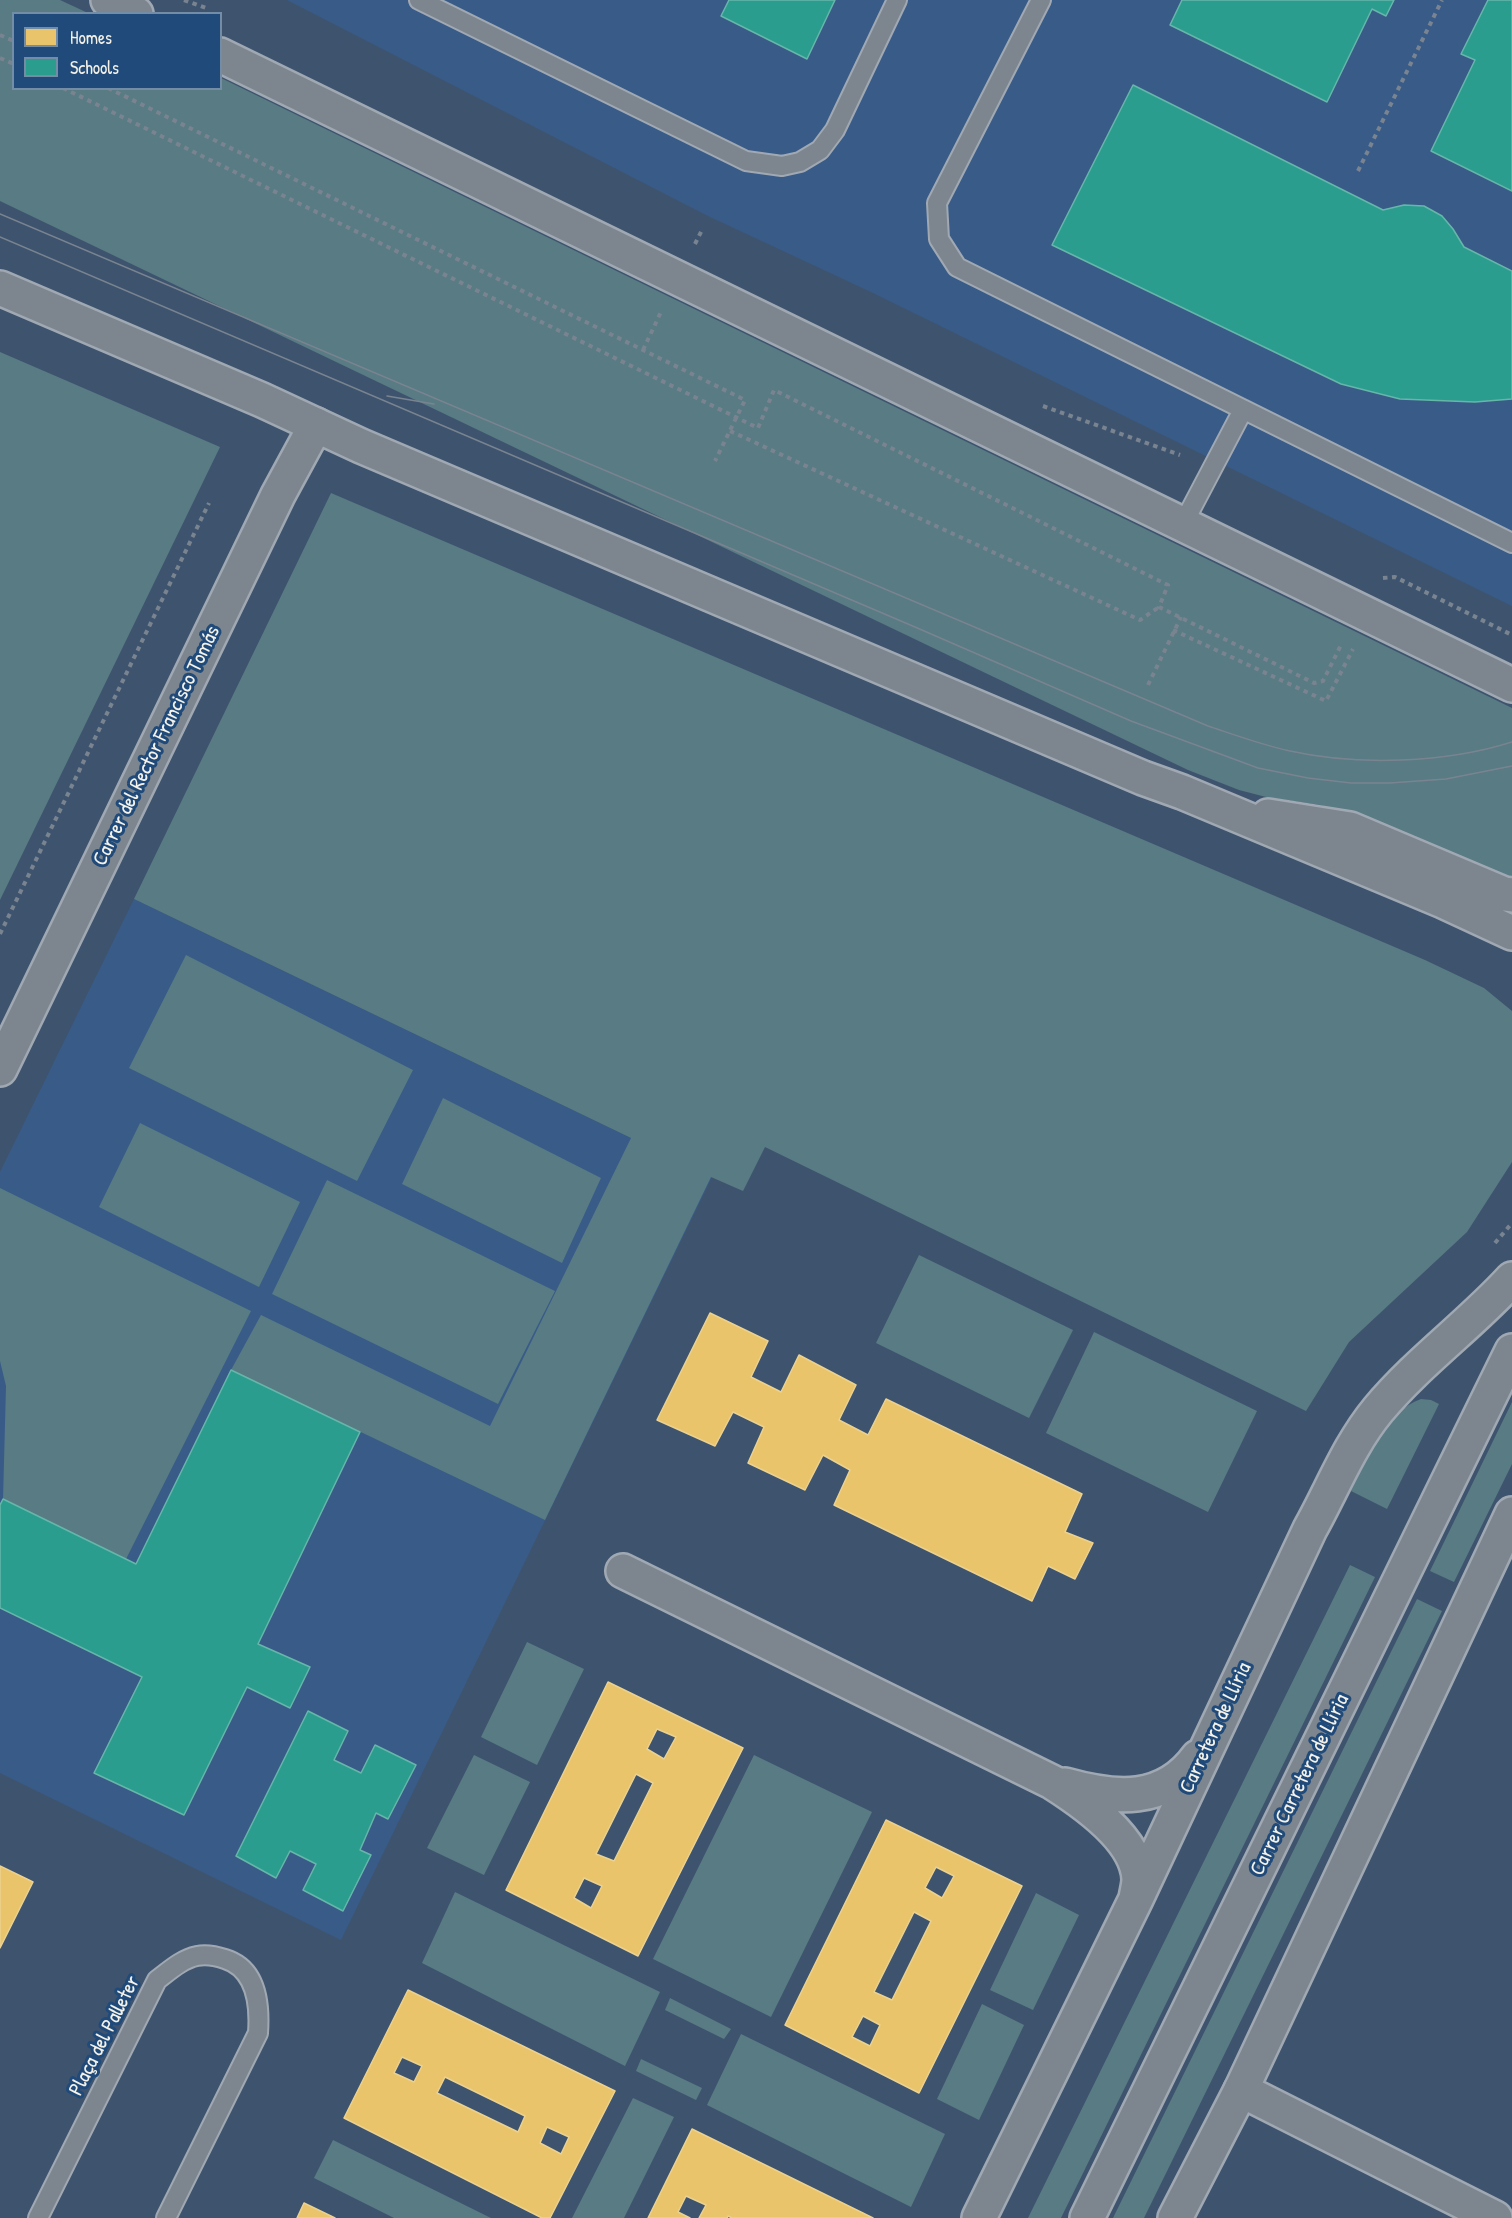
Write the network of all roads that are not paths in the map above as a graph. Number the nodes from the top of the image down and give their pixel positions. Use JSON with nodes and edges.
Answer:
{"nodes":[{"id":1,"x":108,"y":0,"type":"edge"},
{"id":2,"x":419,"y":0,"type":"edge"},
{"id":3,"x":897,"y":0,"type":"edge"},
{"id":4,"x":1041,"y":0,"type":"edge"},
{"id":5,"x":132,"y":12,"type":"edge"},
{"id":6,"x":222,"y":56,"type":"edge"},
{"id":7,"x":0,"y":288,"type":"edge"},
{"id":8,"x":1243,"y":410,"type":"junction"},
{"id":9,"x":316,"y":425,"type":"junction"},
{"id":10,"x":1183,"y":524,"type":"junction"},
{"id":11,"x":1512,"y":543,"type":"edge"},
{"id":12,"x":1512,"y":685,"type":"edge"},
{"id":13,"x":1182,"y":792,"type":"junction"},
{"id":14,"x":1512,"y":895,"type":"edge"},
{"id":15,"x":1512,"y":933,"type":"edge"},
{"id":16,"x":0,"y":1069,"type":"edge"},
{"id":17,"x":1512,"y":1279,"type":"edge"},
{"id":18,"x":1512,"y":1351,"type":"edge"},
{"id":19,"x":1512,"y":1514,"type":"edge"},
{"id":20,"x":623,"y":1571,"type":"dead end"},
{"id":21,"x":1212,"y":1738,"type":"junction"},
{"id":22,"x":1052,"y":1782,"type":"junction"},
{"id":23,"x":1136,"y":1899,"type":"junction"},
{"id":24,"x":1241,"y":2090,"type":"junction"},
{"id":25,"x":38,"y":2218,"type":"edge"},
{"id":26,"x":166,"y":2218,"type":"edge"},
{"id":27,"x":979,"y":2218,"type":"edge"},
{"id":28,"x":1087,"y":2218,"type":"edge"},
{"id":29,"x":1175,"y":2218,"type":"edge"},
{"id":30,"x":1495,"y":2218,"type":"edge"}],
"edges":[{"from":1,"to":5,"type":"street"},
{"from":2,"to":3,"type":"lane"},
{"from":4,"to":8,"type":"lane"},
{"from":6,"to":10,"type":"street"},
{"from":7,"to":9,"type":"street"},
{"from":8,"to":10,"type":"lane"},
{"from":8,"to":11,"type":"lane"},
{"from":9,"to":13,"type":"street"},
{"from":9,"to":16,"type":"street","name":"Carrer del Rector Francisco Tomás"},
{"from":10,"to":12,"type":"street"},
{"from":13,"to":14,"type":"street"},
{"from":13,"to":15,"type":"street"},
{"from":17,"to":21,"type":"street","name":"Carretera de Llíria"},
{"from":18,"to":28,"type":"street","name":"Carrer Carretera de Llíria"},
{"from":19,"to":24,"type":"street"},
{"from":20,"to":22,"type":"street"},
{"from":21,"to":22,"type":"street"},
{"from":21,"to":23,"type":"street","name":"Carretera de Llíria"},
{"from":22,"to":23,"type":"street"},
{"from":23,"to":27,"type":"street","name":"Carretera de Llíria"},
{"from":24,"to":29,"type":"street"},
{"from":24,"to":30,"type":"street"},
{"from":25,"to":26,"type":"lane","name":"Plaça del Palleter"}]}
